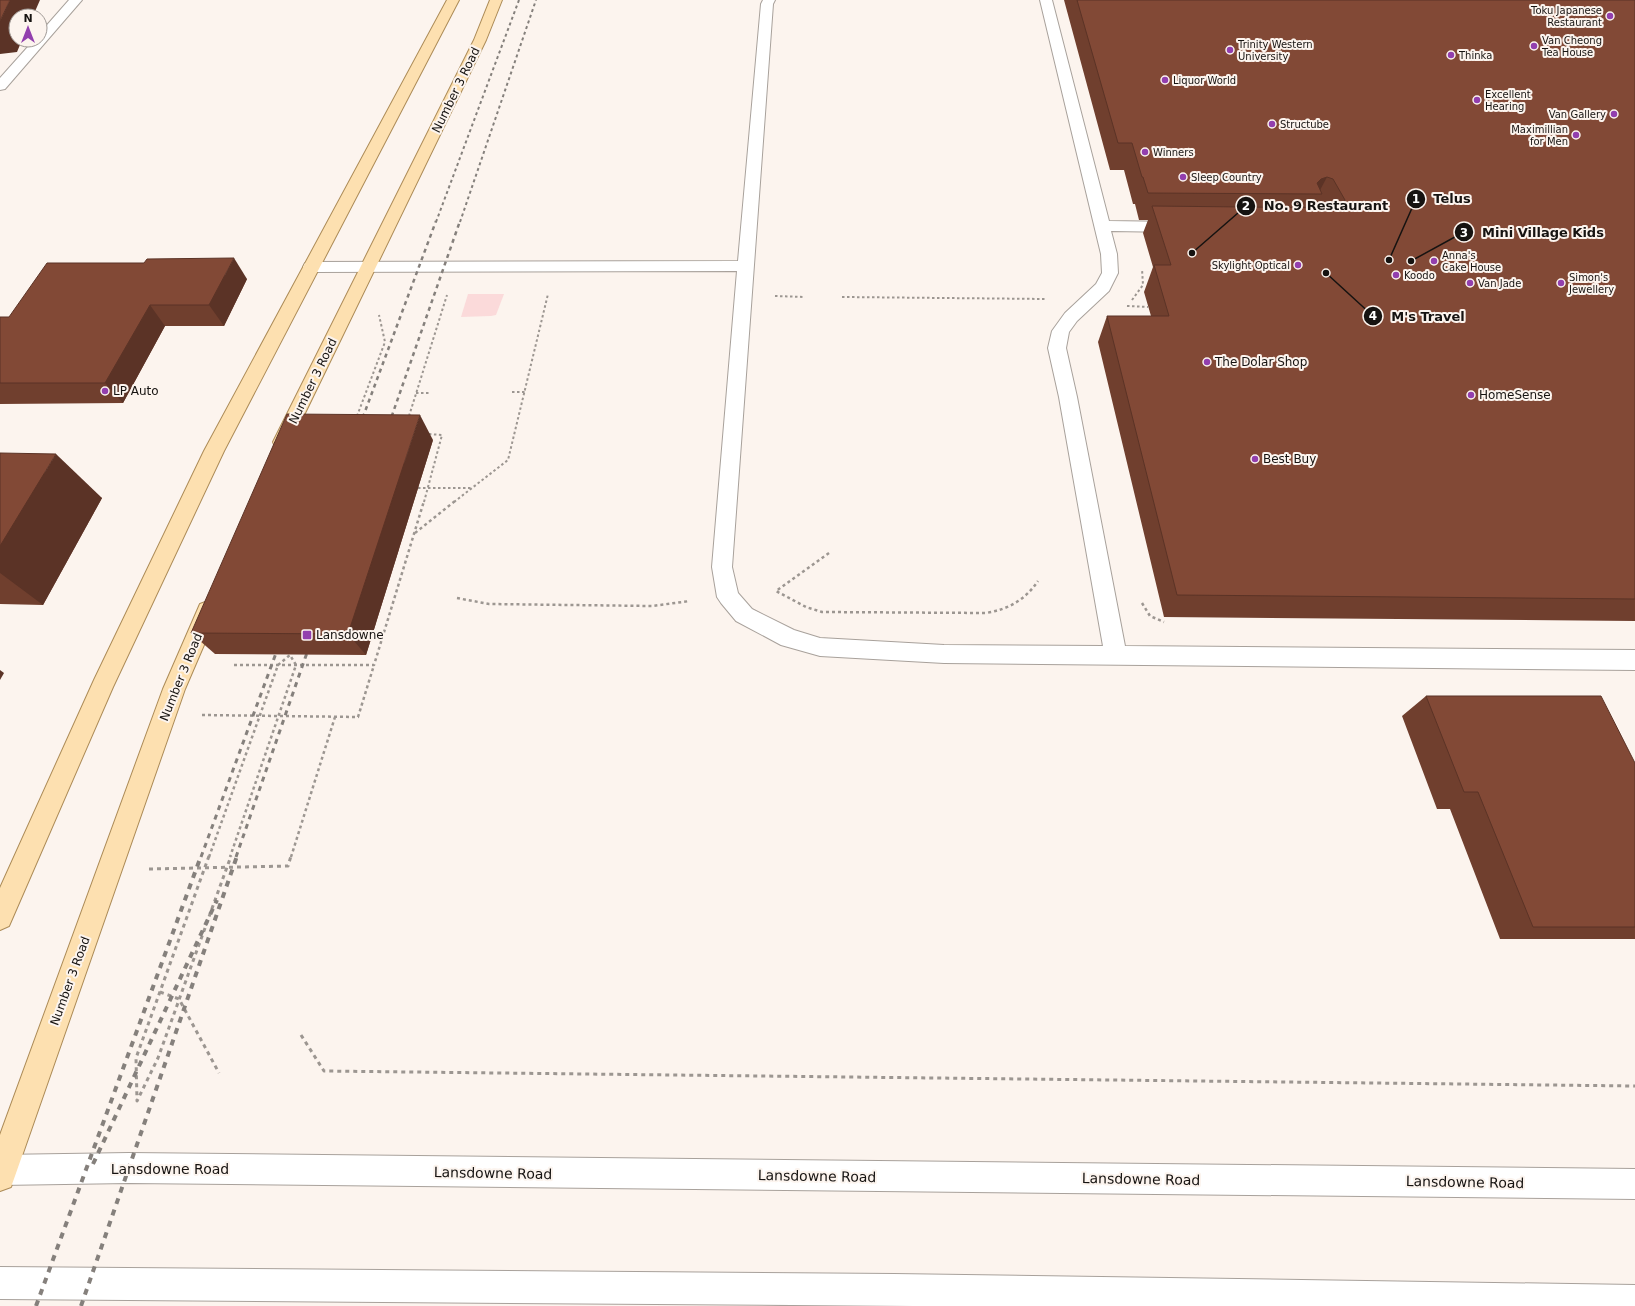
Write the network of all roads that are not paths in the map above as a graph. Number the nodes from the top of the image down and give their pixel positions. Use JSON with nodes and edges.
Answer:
{"nodes":[{"id":1,"x":76,"y":0,"type":"edge"},
{"id":2,"x":454,"y":0,"type":"edge"},
{"id":3,"x":496,"y":0,"type":"edge"},
{"id":4,"x":769,"y":0,"type":"edge"},
{"id":5,"x":1046,"y":0,"type":"edge"},
{"id":6,"x":28,"y":54,"type":"junction"},
{"id":7,"x":7,"y":59,"type":"dead end"},
{"id":8,"x":0,"y":86,"type":"edge"},
{"id":9,"x":1102,"y":226,"type":"junction"},
{"id":10,"x":1186,"y":227,"type":"edge"},
{"id":11,"x":369,"y":266,"type":"junction"},
{"id":12,"x":746,"y":266,"type":"junction"},
{"id":13,"x":311,"y":267,"type":"junction"},
{"id":14,"x":272,"y":464,"type":"edge"},
{"id":15,"x":215,"y":595,"type":"edge"},
{"id":16,"x":1116,"y":655,"type":"junction"},
{"id":17,"x":1635,"y":660,"type":"edge"},
{"id":18,"x":0,"y":917,"type":"edge"},
{"id":19,"x":1,"y":1172,"type":"edge"},
{"id":20,"x":1635,"y":1184,"type":"edge"},
{"id":21,"x":0,"y":1283,"type":"edge"},
{"id":22,"x":895,"y":1298,"type":"edge"},
{"id":23,"x":1635,"y":1301,"type":"edge"}],
"edges":[{"from":1,"to":6,"type":"street"},
{"from":2,"to":13,"type":"main road"},
{"from":3,"to":11,"type":"main road","name":"Number 3 Road"},
{"from":4,"to":12,"type":"street"},
{"from":5,"to":9,"type":"street"},
{"from":6,"to":7,"type":"street"},
{"from":6,"to":8,"type":"street"},
{"from":9,"to":10,"type":"street"},
{"from":9,"to":16,"type":"street"},
{"from":11,"to":12,"type":"street"},
{"from":11,"to":13,"type":"street"},
{"from":11,"to":14,"type":"main road","name":"Number 3 Road"},
{"from":12,"to":16,"type":"street"},
{"from":13,"to":18,"type":"main road"},
{"from":15,"to":19,"type":"main road","name":"Number 3 Road"},
{"from":16,"to":17,"type":"street"},
{"from":19,"to":20,"type":"street","name":"Lansdowne Road"},
{"from":21,"to":22,"type":"street"},
{"from":22,"to":23,"type":"street"}]}
